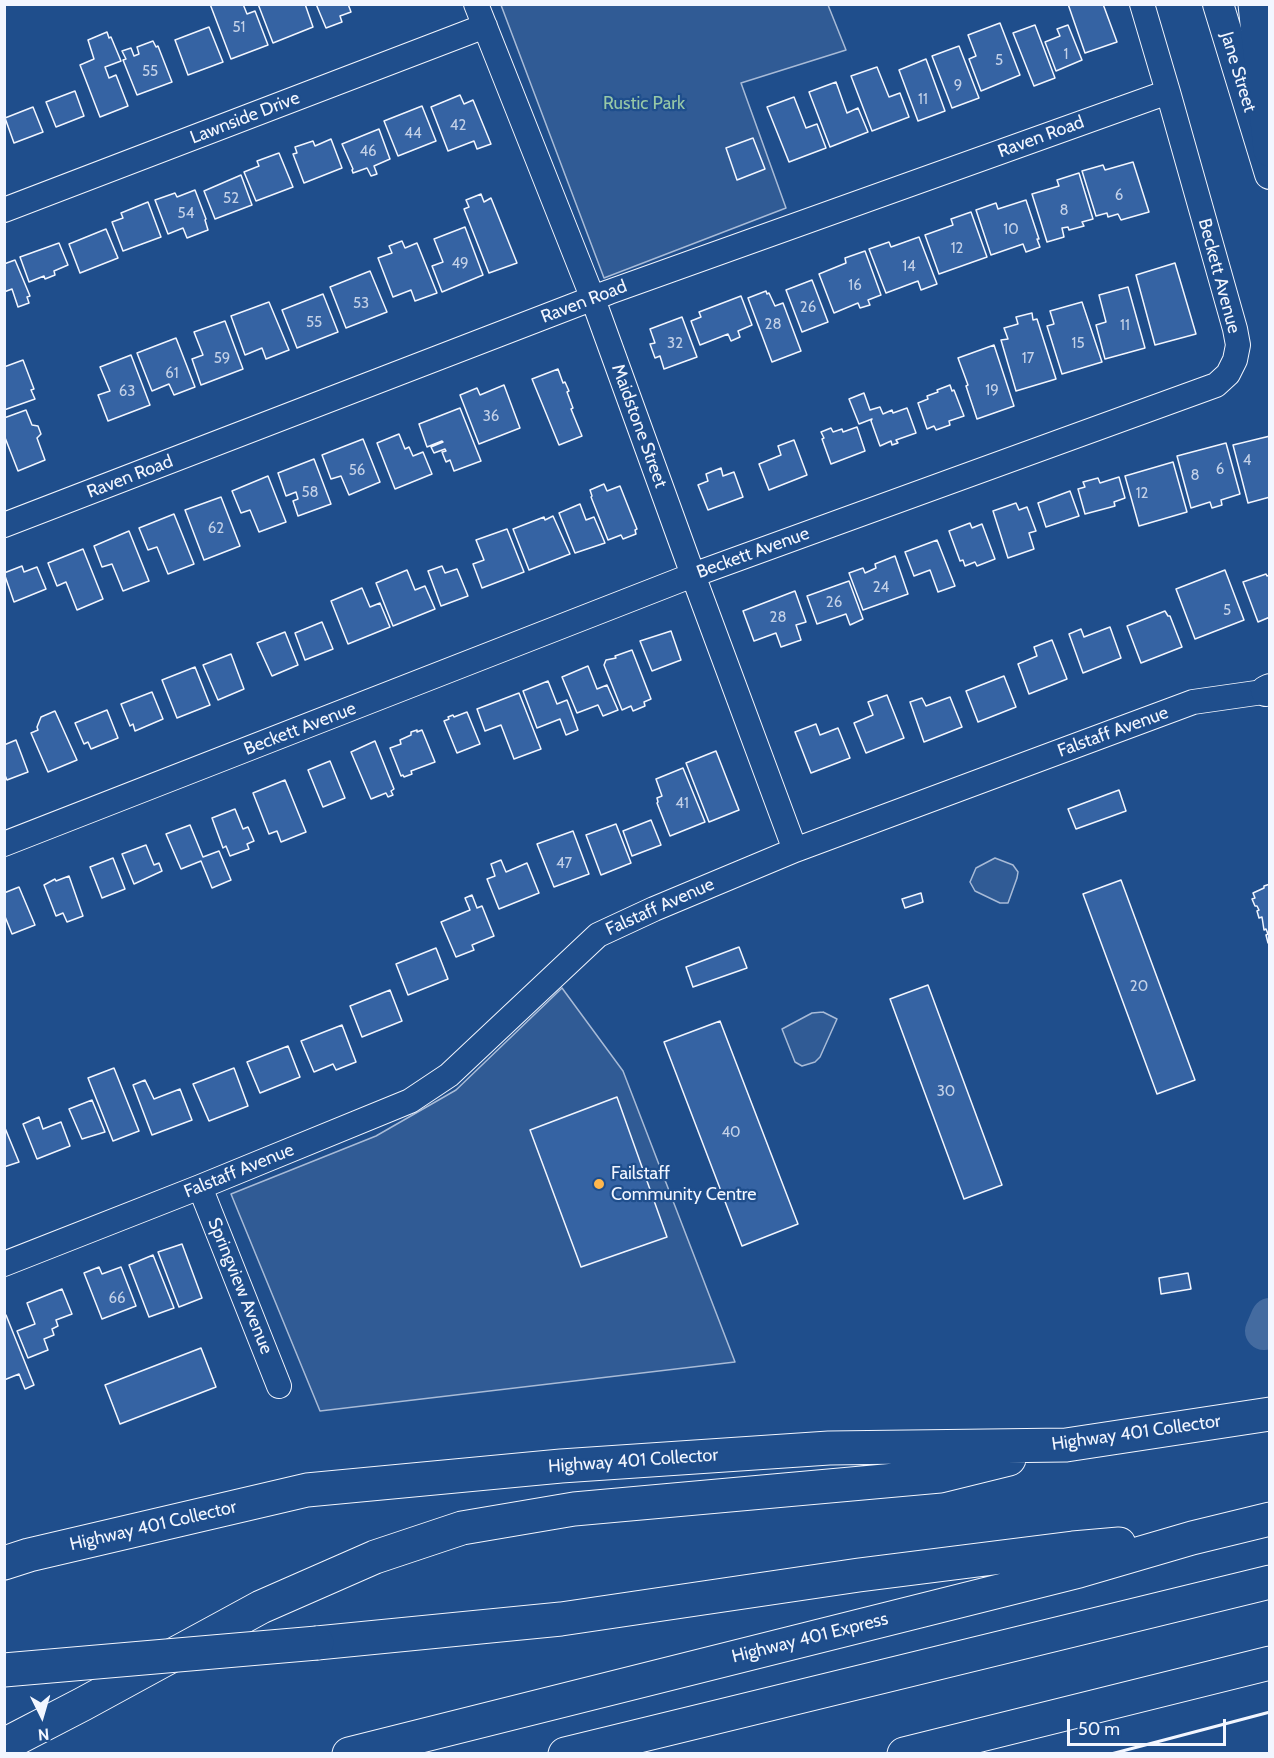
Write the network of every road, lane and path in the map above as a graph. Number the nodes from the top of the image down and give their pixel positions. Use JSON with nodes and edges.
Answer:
{"nodes":[{"id":1,"x":1142,"y":4,"type":"edge"},
{"id":2,"x":1218,"y":4,"type":"edge"},
{"id":3,"x":1255,"y":4,"type":"edge"},
{"id":4,"x":480,"y":15,"type":"edge"},
{"id":5,"x":1168,"y":92,"type":"junction"},
{"id":6,"x":1269,"y":150,"type":"edge"},
{"id":7,"x":1269,"y":174,"type":"edge"},
{"id":8,"x":4,"y":210,"type":"edge"},
{"id":9,"x":593,"y":299,"type":"junction"},
{"id":10,"x":4,"y":525,"type":"edge"},
{"id":11,"x":693,"y":575,"type":"junction"},
{"id":12,"x":1268,"y":690,"type":"edge"},
{"id":13,"x":4,"y":844,"type":"edge"},
{"id":14,"x":795,"y":850,"type":"junction"},
{"id":15,"x":200,"y":1187,"type":"junction"},
{"id":16,"x":4,"y":1264,"type":"edge"},
{"id":17,"x":279,"y":1386,"type":"dead end"},
{"id":18,"x":1269,"y":1414,"type":"edge"},
{"id":19,"x":1066,"y":1445,"type":"junction"},
{"id":20,"x":1269,"y":1519,"type":"edge"},
{"id":21,"x":1192,"y":1538,"type":"junction"},
{"id":22,"x":4,"y":1563,"type":"edge"},
{"id":23,"x":1269,"y":1582,"type":"edge"},
{"id":24,"x":1269,"y":1663,"type":"edge"},
{"id":25,"x":4,"y":1670,"type":"edge"},
{"id":26,"x":4,"y":1746,"type":"edge"},
{"id":27,"x":349,"y":1754,"type":"edge"},
{"id":28,"x":565,"y":1754,"type":"edge"},
{"id":29,"x":904,"y":1754,"type":"edge"}],
"edges":[{"from":1,"to":5,"type":"street","name":"Beckett Avenue"},
{"from":2,"to":7,"type":"main road","name":"Jane Street"},
{"from":3,"to":6,"type":"highway"},
{"from":4,"to":8,"type":"street","name":"Lawnside Drive"},
{"from":4,"to":9,"type":"street","name":"Maidstone Street"},
{"from":5,"to":9,"type":"street","name":"Raven Road"},
{"from":5,"to":11,"type":"street","name":"Beckett Avenue"},
{"from":9,"to":10,"type":"street","name":"Raven Road"},
{"from":9,"to":11,"type":"street","name":"Maidstone Street"},
{"from":11,"to":13,"type":"street","name":"Beckett Avenue"},
{"from":11,"to":14,"type":"street","name":"Maidstone Street"},
{"from":12,"to":14,"type":"street","name":"Falstaff Avenue"},
{"from":14,"to":15,"type":"street","name":"Falstaff Avenue"},
{"from":15,"to":16,"type":"street","name":"Falstaff Avenue"},
{"from":15,"to":17,"type":"street","name":"Springview Avenue"},
{"from":18,"to":19,"type":"highway","name":"Highway 401 Collector"},
{"from":19,"to":22,"type":"highway","name":"Highway 401 Collector"},
{"from":19,"to":26,"type":"highway"},
{"from":20,"to":21,"type":"highway","name":"Highway 401 Express"},
{"from":21,"to":25,"type":"highway","bridge":true},
{"from":21,"to":27,"type":"highway","name":"Highway 401 Express"},
{"from":23,"to":28,"type":"highway"},
{"from":24,"to":29,"type":"highway"}]}
